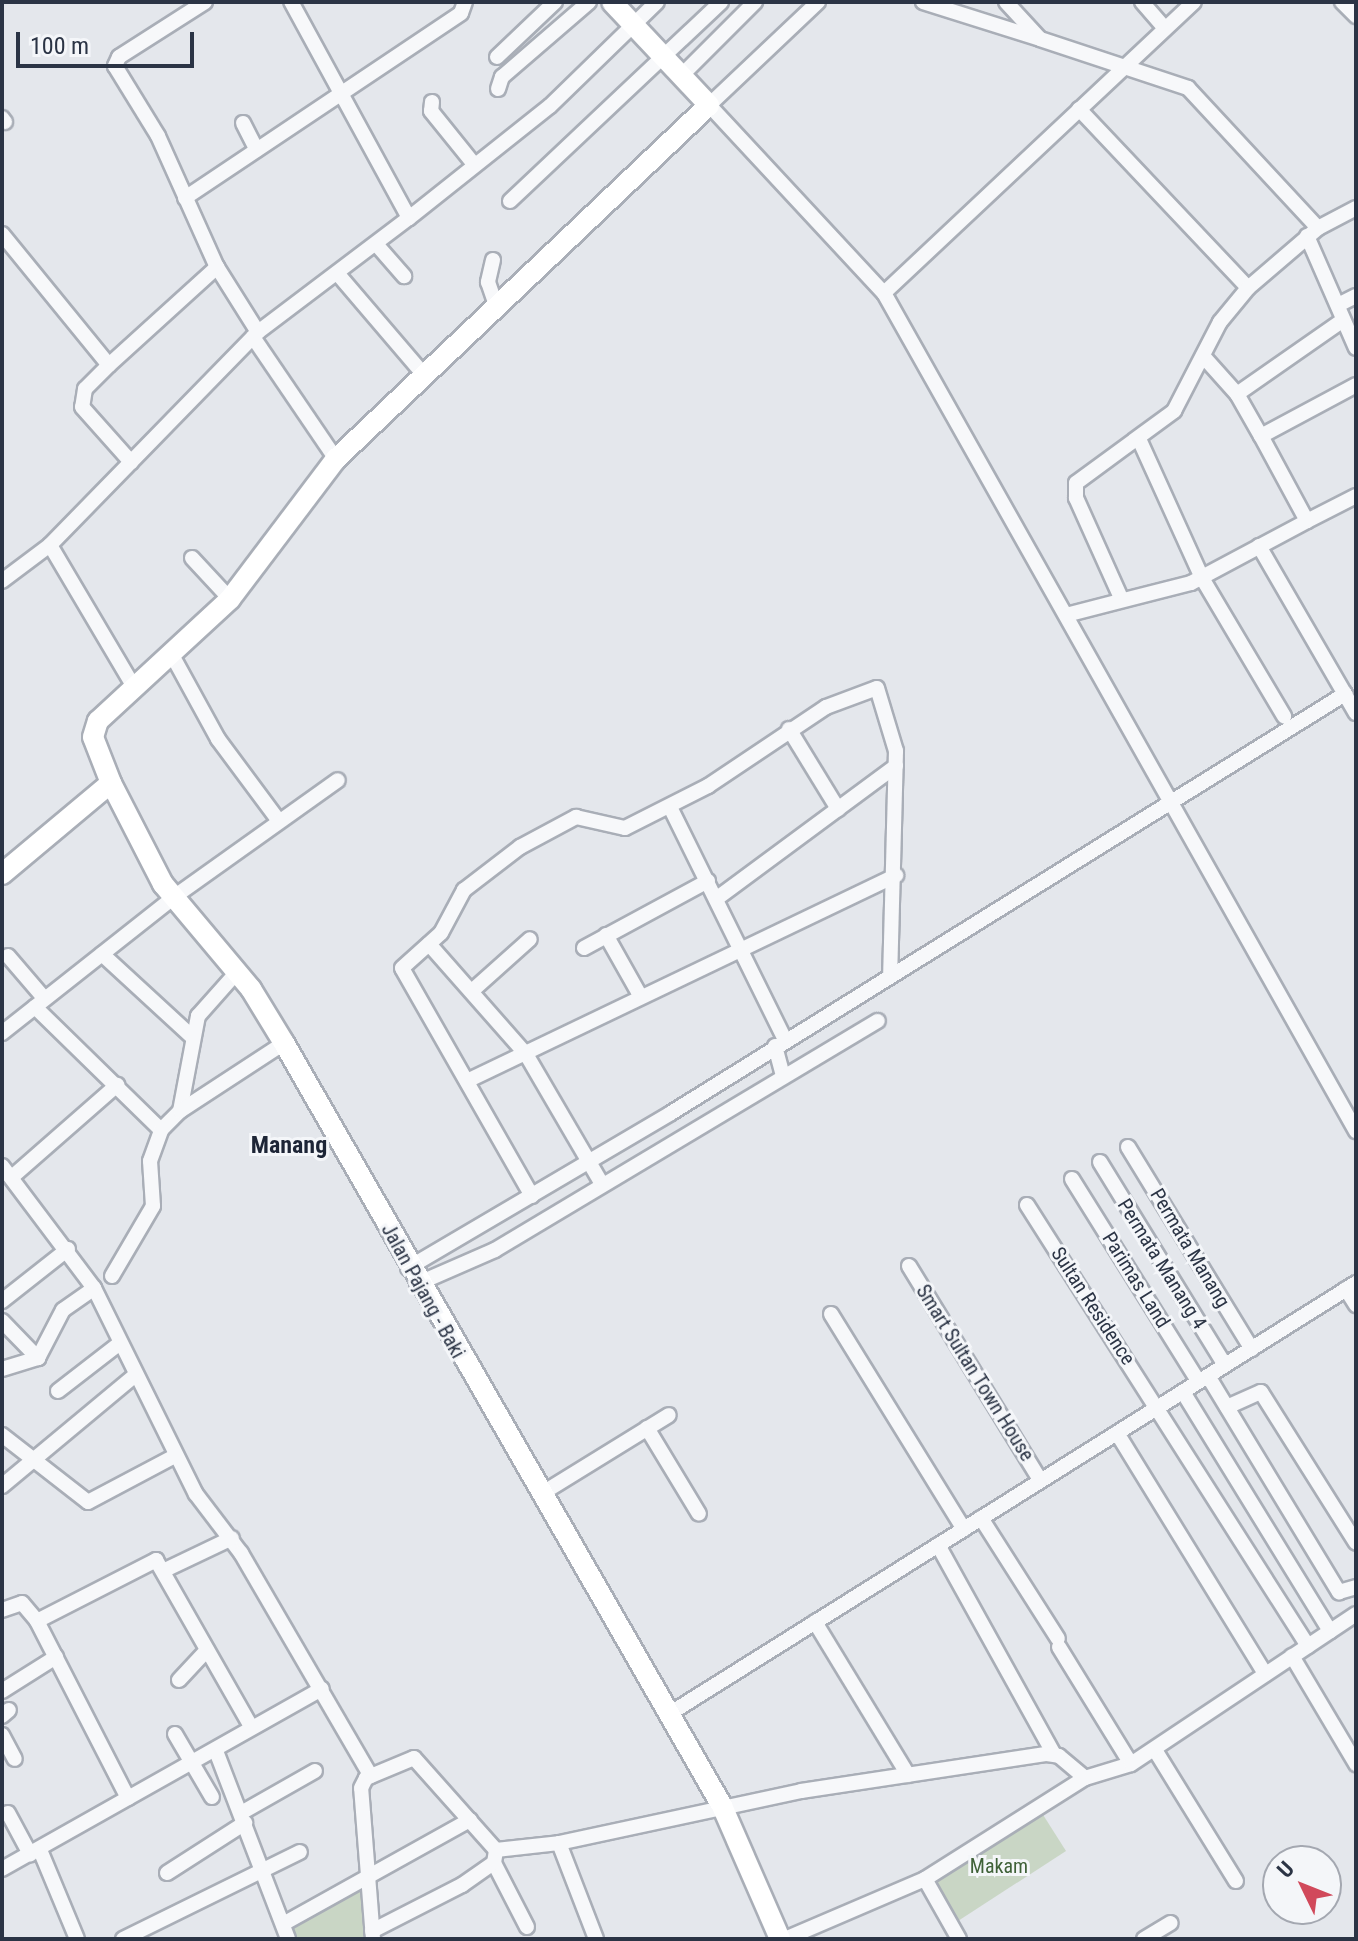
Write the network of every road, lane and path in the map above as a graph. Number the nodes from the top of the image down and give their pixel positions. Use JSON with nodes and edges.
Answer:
{"nodes":[{"id":1,"x":205,"y":2,"type":"edge"},
{"id":2,"x":291,"y":2,"type":"edge"},
{"id":3,"x":465,"y":2,"type":"edge"},
{"id":4,"x":555,"y":2,"type":"edge"},
{"id":5,"x":589,"y":2,"type":"edge"},
{"id":6,"x":612,"y":2,"type":"edge"},
{"id":7,"x":657,"y":2,"type":"edge"},
{"id":8,"x":721,"y":2,"type":"edge"},
{"id":9,"x":755,"y":2,"type":"edge"},
{"id":10,"x":818,"y":2,"type":"edge"},
{"id":11,"x":923,"y":2,"type":"edge"},
{"id":12,"x":1006,"y":2,"type":"edge"},
{"id":13,"x":1142,"y":2,"type":"edge"},
{"id":14,"x":1194,"y":2,"type":"edge"},
{"id":15,"x":1342,"y":2,"type":"edge"},
{"id":16,"x":1356,"y":16,"type":"edge"},
{"id":17,"x":634,"y":25,"type":"junction"},
{"id":18,"x":1165,"y":28,"type":"junction"},
{"id":19,"x":1040,"y":39,"type":"junction"},
{"id":20,"x":497,"y":57,"type":"dead end"},
{"id":21,"x":664,"y":57,"type":"junction"},
{"id":22,"x":1124,"y":67,"type":"junction"},
{"id":23,"x":681,"y":76,"type":"junction"},
{"id":24,"x":498,"y":89,"type":"dead end"},
{"id":25,"x":340,"y":94,"type":"junction"},
{"id":26,"x":432,"y":102,"type":"dead end"},
{"id":27,"x":709,"y":105,"type":"junction"},
{"id":28,"x":1079,"y":109,"type":"junction"},
{"id":29,"x":243,"y":123,"type":"dead end"},
{"id":30,"x":257,"y":150,"type":"junction"},
{"id":31,"x":473,"y":163,"type":"junction"},
{"id":32,"x":185,"y":198,"type":"junction"},
{"id":33,"x":510,"y":201,"type":"dead end"},
{"id":34,"x":1356,"y":208,"type":"edge"},
{"id":35,"x":409,"y":218,"type":"junction"},
{"id":36,"x":1313,"y":232,"type":"junction"},
{"id":37,"x":2,"y":234,"type":"edge"},
{"id":38,"x":376,"y":244,"type":"junction"},
{"id":39,"x":493,"y":260,"type":"dead end"},
{"id":40,"x":217,"y":267,"type":"junction"},
{"id":41,"x":337,"y":273,"type":"junction"},
{"id":42,"x":404,"y":276,"type":"dead end"},
{"id":43,"x":1248,"y":288,"type":"junction"},
{"id":44,"x":884,"y":293,"type":"junction"},
{"id":45,"x":1356,"y":296,"type":"edge"},
{"id":46,"x":496,"y":305,"type":"junction"},
{"id":47,"x":1340,"y":312,"type":"junction"},
{"id":48,"x":255,"y":334,"type":"junction"},
{"id":49,"x":1356,"y":348,"type":"edge"},
{"id":50,"x":1203,"y":356,"type":"junction"},
{"id":51,"x":109,"y":365,"type":"junction"},
{"id":52,"x":424,"y":375,"type":"junction"},
{"id":53,"x":1356,"y":385,"type":"edge"},
{"id":54,"x":1237,"y":394,"type":"junction"},
{"id":55,"x":1261,"y":436,"type":"junction"},
{"id":56,"x":1139,"y":439,"type":"junction"},
{"id":57,"x":336,"y":459,"type":"junction"},
{"id":58,"x":131,"y":462,"type":"junction"},
{"id":59,"x":1356,"y":496,"type":"edge"},
{"id":60,"x":1307,"y":521,"type":"junction"},
{"id":61,"x":50,"y":545,"type":"junction"},
{"id":62,"x":1259,"y":546,"type":"junction"},
{"id":63,"x":192,"y":558,"type":"dead end"},
{"id":64,"x":1202,"y":578,"type":"junction"},
{"id":65,"x":2,"y":581,"type":"edge"},
{"id":66,"x":1121,"y":598,"type":"junction"},
{"id":67,"x":230,"y":599,"type":"junction"},
{"id":68,"x":1066,"y":615,"type":"junction"},
{"id":69,"x":172,"y":655,"type":"junction"},
{"id":70,"x":135,"y":689,"type":"junction"},
{"id":71,"x":1345,"y":694,"type":"junction"},
{"id":72,"x":1356,"y":713,"type":"edge"},
{"id":73,"x":1284,"y":716,"type":"dead end"},
{"id":74,"x":789,"y":729,"type":"junction"},
{"id":75,"x":896,"y":766,"type":"junction"},
{"id":76,"x":338,"y":780,"type":"dead end"},
{"id":77,"x":111,"y":783,"type":"junction"},
{"id":78,"x":1170,"y":803,"type":"junction"},
{"id":79,"x":670,"y":807,"type":"junction"},
{"id":80,"x":838,"y":809,"type":"junction"},
{"id":81,"x":279,"y":821,"type":"junction"},
{"id":82,"x":2,"y":874,"type":"edge"},
{"id":83,"x":896,"y":875,"type":"junction"},
{"id":84,"x":708,"y":881,"type":"junction"},
{"id":85,"x":174,"y":897,"type":"junction"},
{"id":86,"x":716,"y":899,"type":"junction"},
{"id":87,"x":606,"y":935,"type":"junction"},
{"id":88,"x":530,"y":939,"type":"dead end"},
{"id":89,"x":429,"y":944,"type":"junction"},
{"id":90,"x":584,"y":948,"type":"dead end"},
{"id":91,"x":742,"y":949,"type":"junction"},
{"id":92,"x":102,"y":954,"type":"junction"},
{"id":93,"x":8,"y":956,"type":"dead end"},
{"id":94,"x":238,"y":971,"type":"junction"},
{"id":95,"x":890,"y":974,"type":"junction"},
{"id":96,"x":473,"y":990,"type":"junction"},
{"id":97,"x":641,"y":997,"type":"junction"},
{"id":98,"x":39,"y":1003,"type":"junction"},
{"id":99,"x":878,"y":1021,"type":"dead end"},
{"id":100,"x":2,"y":1033,"type":"edge"},
{"id":101,"x":190,"y":1035,"type":"junction"},
{"id":102,"x":284,"y":1043,"type":"junction"},
{"id":103,"x":780,"y":1043,"type":"junction"},
{"id":104,"x":526,"y":1054,"type":"junction"},
{"id":105,"x":783,"y":1076,"type":"junction"},
{"id":106,"x":467,"y":1081,"type":"junction"},
{"id":107,"x":117,"y":1085,"type":"junction"},
{"id":108,"x":180,"y":1111,"type":"junction"},
{"id":109,"x":161,"y":1130,"type":"junction"},
{"id":110,"x":1356,"y":1131,"type":"edge"},
{"id":111,"x":1128,"y":1147,"type":"dead end"},
{"id":112,"x":589,"y":1162,"type":"junction"},
{"id":113,"x":1100,"y":1162,"type":"dead end"},
{"id":114,"x":7,"y":1172,"type":"edge"},
{"id":115,"x":1072,"y":1179,"type":"dead end"},
{"id":116,"x":602,"y":1184,"type":"junction"},
{"id":117,"x":532,"y":1196,"type":"junction"},
{"id":118,"x":1027,"y":1205,"type":"dead end"},
{"id":119,"x":68,"y":1249,"type":"junction"},
{"id":120,"x":909,"y":1266,"type":"dead end"},
{"id":121,"x":112,"y":1276,"type":"dead end"},
{"id":122,"x":413,"y":1276,"type":"junction"},
{"id":123,"x":1351,"y":1286,"type":"edge"},
{"id":124,"x":94,"y":1288,"type":"junction"},
{"id":125,"x":2,"y":1301,"type":"edge"},
{"id":126,"x":1356,"y":1305,"type":"edge"},
{"id":127,"x":831,"y":1314,"type":"dead end"},
{"id":128,"x":2,"y":1321,"type":"edge"},
{"id":129,"x":120,"y":1343,"type":"junction"},
{"id":130,"x":1252,"y":1349,"type":"junction"},
{"id":131,"x":38,"y":1358,"type":"junction"},
{"id":132,"x":1225,"y":1365,"type":"junction"},
{"id":133,"x":2,"y":1369,"type":"edge"},
{"id":134,"x":135,"y":1375,"type":"junction"},
{"id":135,"x":1204,"y":1379,"type":"junction"},
{"id":136,"x":58,"y":1391,"type":"dead end"},
{"id":137,"x":1183,"y":1392,"type":"junction"},
{"id":138,"x":1159,"y":1407,"type":"junction"},
{"id":139,"x":1227,"y":1407,"type":"junction"},
{"id":140,"x":669,"y":1415,"type":"dead end"},
{"id":141,"x":647,"y":1428,"type":"junction"},
{"id":142,"x":1117,"y":1433,"type":"junction"},
{"id":143,"x":2,"y":1435,"type":"edge"},
{"id":144,"x":175,"y":1456,"type":"junction"},
{"id":145,"x":31,"y":1461,"type":"junction"},
{"id":146,"x":1041,"y":1481,"type":"junction"},
{"id":147,"x":2,"y":1486,"type":"edge"},
{"id":148,"x":541,"y":1494,"type":"junction"},
{"id":149,"x":699,"y":1514,"type":"dead end"},
{"id":150,"x":981,"y":1518,"type":"junction"},
{"id":151,"x":964,"y":1529,"type":"junction"},
{"id":152,"x":232,"y":1538,"type":"junction"},
{"id":153,"x":1356,"y":1543,"type":"edge"},
{"id":154,"x":938,"y":1545,"type":"junction"},
{"id":155,"x":165,"y":1570,"type":"junction"},
{"id":156,"x":1356,"y":1587,"type":"edge"},
{"id":157,"x":2,"y":1610,"type":"edge"},
{"id":158,"x":1356,"y":1614,"type":"edge"},
{"id":159,"x":37,"y":1621,"type":"junction"},
{"id":160,"x":815,"y":1622,"type":"junction"},
{"id":161,"x":1330,"y":1631,"type":"junction"},
{"id":162,"x":1308,"y":1646,"type":"junction"},
{"id":163,"x":207,"y":1650,"type":"junction"},
{"id":164,"x":1292,"y":1656,"type":"junction"},
{"id":165,"x":56,"y":1657,"type":"junction"},
{"id":166,"x":1265,"y":1674,"type":"junction"},
{"id":167,"x":179,"y":1680,"type":"dead end"},
{"id":168,"x":322,"y":1689,"type":"junction"},
{"id":169,"x":2,"y":1691,"type":"edge"},
{"id":170,"x":669,"y":1714,"type":"junction"},
{"id":171,"x":252,"y":1728,"type":"junction"},
{"id":172,"x":175,"y":1734,"type":"dead end"},
{"id":173,"x":2,"y":1735,"type":"edge"},
{"id":174,"x":1155,"y":1750,"type":"junction"},
{"id":175,"x":216,"y":1751,"type":"junction"},
{"id":176,"x":1054,"y":1754,"type":"junction"},
{"id":177,"x":15,"y":1759,"type":"dead end"},
{"id":178,"x":193,"y":1762,"type":"junction"},
{"id":179,"x":1131,"y":1764,"type":"junction"},
{"id":180,"x":1356,"y":1764,"type":"edge"},
{"id":181,"x":315,"y":1771,"type":"dead end"},
{"id":182,"x":908,"y":1775,"type":"junction"},
{"id":183,"x":371,"y":1776,"type":"junction"},
{"id":184,"x":1085,"y":1778,"type":"junction"},
{"id":185,"x":212,"y":1797,"type":"dead end"},
{"id":186,"x":128,"y":1798,"type":"junction"},
{"id":187,"x":722,"y":1806,"type":"junction"},
{"id":188,"x":8,"y":1813,"type":"dead end"},
{"id":189,"x":243,"y":1818,"type":"junction"},
{"id":190,"x":470,"y":1820,"type":"junction"},
{"id":191,"x":559,"y":1843,"type":"junction"},
{"id":192,"x":35,"y":1852,"type":"junction"},
{"id":193,"x":300,"y":1852,"type":"dead end"},
{"id":194,"x":495,"y":1856,"type":"junction"},
{"id":195,"x":3,"y":1866,"type":"edge"},
{"id":196,"x":264,"y":1872,"type":"junction"},
{"id":197,"x":167,"y":1873,"type":"dead end"},
{"id":198,"x":371,"y":1876,"type":"junction"},
{"id":199,"x":925,"y":1879,"type":"junction"},
{"id":200,"x":1236,"y":1881,"type":"dead end"},
{"id":201,"x":1171,"y":1923,"type":"dead end"},
{"id":202,"x":527,"y":1927,"type":"dead end"},
{"id":203,"x":287,"y":1935,"type":"edge"},
{"id":204,"x":373,"y":1935,"type":"edge"},
{"id":205,"x":77,"y":1939,"type":"edge"},
{"id":206,"x":123,"y":1939,"type":"edge"},
{"id":207,"x":596,"y":1939,"type":"edge"},
{"id":208,"x":782,"y":1939,"type":"edge"},
{"id":209,"x":959,"y":1939,"type":"edge"},
{"id":210,"x":1144,"y":1939,"type":"edge"}],
"edges":[{"from":1,"to":32,"type":"street"},
{"from":2,"to":25,"type":"street"},
{"from":3,"to":25,"type":"street"},
{"from":4,"to":20,"type":"street"},
{"from":5,"to":24,"type":"street"},
{"from":6,"to":17,"type":"main road"},
{"from":7,"to":17,"type":"street"},
{"from":8,"to":21,"type":"street"},
{"from":9,"to":23,"type":"street"},
{"from":10,"to":27,"type":"street"},
{"from":11,"to":19,"type":"street"},
{"from":12,"to":19,"type":"street"},
{"from":13,"to":18,"type":"street"},
{"from":14,"to":18,"type":"street"},
{"from":15,"to":16,"type":"street"},
{"from":17,"to":21,"type":"main road"},
{"from":17,"to":31,"type":"street"},
{"from":18,"to":22,"type":"street"},
{"from":19,"to":22,"type":"street"},
{"from":21,"to":23,"type":"main road"},
{"from":21,"to":33,"type":"street"},
{"from":22,"to":28,"type":"street"},
{"from":22,"to":36,"type":"street"},
{"from":23,"to":27,"type":"main road"},
{"from":25,"to":30,"type":"street"},
{"from":25,"to":35,"type":"street"},
{"from":26,"to":31,"type":"street"},
{"from":27,"to":44,"type":"street"},
{"from":27,"to":46,"type":"main road"},
{"from":28,"to":43,"type":"street"},
{"from":28,"to":44,"type":"street"},
{"from":29,"to":30,"type":"street"},
{"from":30,"to":32,"type":"street"},
{"from":31,"to":35,"type":"street"},
{"from":32,"to":40,"type":"street"},
{"from":34,"to":36,"type":"street"},
{"from":35,"to":38,"type":"street"},
{"from":36,"to":43,"type":"street"},
{"from":36,"to":47,"type":"street"},
{"from":37,"to":51,"type":"street"},
{"from":38,"to":41,"type":"street"},
{"from":38,"to":42,"type":"street"},
{"from":39,"to":46,"type":"street"},
{"from":40,"to":48,"type":"street"},
{"from":40,"to":51,"type":"street"},
{"from":41,"to":48,"type":"street"},
{"from":41,"to":52,"type":"street"},
{"from":43,"to":50,"type":"street"},
{"from":44,"to":68,"type":"street"},
{"from":45,"to":47,"type":"street"},
{"from":46,"to":52,"type":"main road"},
{"from":47,"to":49,"type":"street"},
{"from":47,"to":54,"type":"street"},
{"from":48,"to":57,"type":"street"},
{"from":48,"to":58,"type":"street"},
{"from":50,"to":54,"type":"street"},
{"from":50,"to":56,"type":"street"},
{"from":51,"to":58,"type":"street"},
{"from":52,"to":57,"type":"main road"},
{"from":53,"to":55,"type":"street"},
{"from":54,"to":55,"type":"street"},
{"from":55,"to":60,"type":"street"},
{"from":56,"to":64,"type":"street"},
{"from":56,"to":66,"type":"street"},
{"from":57,"to":67,"type":"main road"},
{"from":58,"to":61,"type":"street"},
{"from":59,"to":60,"type":"street"},
{"from":60,"to":62,"type":"street"},
{"from":61,"to":65,"type":"street"},
{"from":61,"to":70,"type":"street"},
{"from":62,"to":64,"type":"street"},
{"from":62,"to":71,"type":"street"},
{"from":63,"to":67,"type":"street"},
{"from":64,"to":66,"type":"street"},
{"from":64,"to":73,"type":"street"},
{"from":66,"to":68,"type":"street"},
{"from":67,"to":69,"type":"main road"},
{"from":68,"to":78,"type":"street"},
{"from":69,"to":70,"type":"main road"},
{"from":69,"to":81,"type":"street"},
{"from":70,"to":77,"type":"main road","name":"Jalan Pajang - Baki"},
{"from":71,"to":72,"type":"street"},
{"from":71,"to":78,"type":"street"},
{"from":74,"to":75,"type":"street"},
{"from":74,"to":79,"type":"street"},
{"from":74,"to":80,"type":"street"},
{"from":75,"to":80,"type":"street"},
{"from":75,"to":83,"type":"street"},
{"from":76,"to":81,"type":"street"},
{"from":77,"to":82,"type":"main road"},
{"from":77,"to":85,"type":"main road","name":"Jalan Pajang - Baki"},
{"from":78,"to":95,"type":"street"},
{"from":78,"to":110,"type":"street"},
{"from":79,"to":84,"type":"street"},
{"from":79,"to":89,"type":"street"},
{"from":80,"to":86,"type":"street"},
{"from":81,"to":85,"type":"street"},
{"from":83,"to":91,"type":"street"},
{"from":83,"to":95,"type":"street"},
{"from":84,"to":86,"type":"street"},
{"from":84,"to":87,"type":"street"},
{"from":85,"to":92,"type":"street"},
{"from":85,"to":94,"type":"main road","name":"Jalan Pajang - Baki"},
{"from":86,"to":91,"type":"street"},
{"from":87,"to":90,"type":"street"},
{"from":87,"to":97,"type":"street"},
{"from":88,"to":96,"type":"street"},
{"from":89,"to":96,"type":"street"},
{"from":89,"to":106,"type":"street"},
{"from":91,"to":97,"type":"street"},
{"from":91,"to":103,"type":"street"},
{"from":92,"to":98,"type":"street"},
{"from":92,"to":101,"type":"street"},
{"from":93,"to":98,"type":"street"},
{"from":94,"to":101,"type":"street"},
{"from":94,"to":102,"type":"main road","name":"Jalan Pajang - Baki"},
{"from":95,"to":103,"type":"street"},
{"from":96,"to":104,"type":"street"},
{"from":97,"to":104,"type":"street"},
{"from":98,"to":100,"type":"street"},
{"from":98,"to":107,"type":"street"},
{"from":99,"to":105,"type":"street"},
{"from":101,"to":108,"type":"street"},
{"from":102,"to":108,"type":"street"},
{"from":102,"to":122,"type":"main road","name":"Jalan Pajang - Baki"},
{"from":103,"to":105,"type":"street"},
{"from":103,"to":112,"type":"street"},
{"from":104,"to":106,"type":"street"},
{"from":104,"to":112,"type":"street"},
{"from":105,"to":116,"type":"street"},
{"from":106,"to":117,"type":"street"},
{"from":107,"to":109,"type":"street"},
{"from":107,"to":114,"type":"street"},
{"from":108,"to":109,"type":"street"},
{"from":109,"to":121,"type":"street"},
{"from":111,"to":130,"type":"street","name":"Permata Manang"},
{"from":112,"to":116,"type":"street"},
{"from":112,"to":117,"type":"street"},
{"from":113,"to":132,"type":"street","name":"Permata Manang 4"},
{"from":114,"to":119,"type":"street"},
{"from":115,"to":135,"type":"street","name":"Parimas Land"},
{"from":116,"to":122,"type":"street"},
{"from":117,"to":122,"type":"street"},
{"from":118,"to":138,"type":"street","name":"Sultan Residence"},
{"from":119,"to":124,"type":"street"},
{"from":119,"to":125,"type":"street"},
{"from":120,"to":146,"type":"street","name":"Smart Sultan Town House"},
{"from":122,"to":148,"type":"main road","name":"Jalan Pajang - Baki"},
{"from":123,"to":126,"type":"street"},
{"from":123,"to":130,"type":"street"},
{"from":124,"to":129,"type":"street"},
{"from":124,"to":131,"type":"street"},
{"from":127,"to":151,"type":"street"},
{"from":128,"to":131,"type":"street"},
{"from":129,"to":134,"type":"street"},
{"from":129,"to":136,"type":"street"},
{"from":130,"to":132,"type":"street"},
{"from":131,"to":133,"type":"street"},
{"from":132,"to":135,"type":"street"},
{"from":134,"to":144,"type":"street"},
{"from":134,"to":145,"type":"street"},
{"from":135,"to":137,"type":"street"},
{"from":135,"to":139,"type":"street","name":"Parimas Land"},
{"from":137,"to":138,"type":"street"},
{"from":137,"to":161,"type":"street"},
{"from":138,"to":142,"type":"street"},
{"from":138,"to":162,"type":"street","name":"Sultan Residence"},
{"from":139,"to":153,"type":"street"},
{"from":139,"to":156,"type":"street","name":"Parimas Land"},
{"from":140,"to":141,"type":"street"},
{"from":141,"to":148,"type":"street"},
{"from":141,"to":149,"type":"street"},
{"from":142,"to":146,"type":"street"},
{"from":142,"to":166,"type":"street"},
{"from":143,"to":145,"type":"street"},
{"from":144,"to":145,"type":"street"},
{"from":144,"to":152,"type":"street"},
{"from":145,"to":147,"type":"street"},
{"from":146,"to":150,"type":"street"},
{"from":148,"to":170,"type":"main road","name":"Jalan Pajang - Baki"},
{"from":150,"to":151,"type":"street"},
{"from":150,"to":179,"type":"street"},
{"from":151,"to":154,"type":"street"},
{"from":152,"to":155,"type":"street"},
{"from":152,"to":168,"type":"street"},
{"from":154,"to":160,"type":"street"},
{"from":154,"to":176,"type":"street"},
{"from":155,"to":159,"type":"street"},
{"from":155,"to":163,"type":"street"},
{"from":157,"to":159,"type":"street"},
{"from":158,"to":161,"type":"street"},
{"from":159,"to":165,"type":"street"},
{"from":160,"to":170,"type":"street"},
{"from":160,"to":182,"type":"street"},
{"from":161,"to":162,"type":"street"},
{"from":162,"to":164,"type":"street"},
{"from":163,"to":167,"type":"street"},
{"from":163,"to":171,"type":"street"},
{"from":164,"to":166,"type":"street"},
{"from":164,"to":180,"type":"street"},
{"from":165,"to":169,"type":"street"},
{"from":165,"to":186,"type":"street"},
{"from":166,"to":174,"type":"street"},
{"from":168,"to":171,"type":"street"},
{"from":168,"to":183,"type":"street"},
{"from":170,"to":187,"type":"main road","name":"Jalan Pajang - Baki"},
{"from":171,"to":175,"type":"street"},
{"from":172,"to":178,"type":"street"},
{"from":173,"to":177,"type":"street"},
{"from":174,"to":179,"type":"street"},
{"from":174,"to":200,"type":"street"},
{"from":175,"to":178,"type":"street"},
{"from":175,"to":189,"type":"street"},
{"from":176,"to":182,"type":"street"},
{"from":176,"to":184,"type":"street"},
{"from":178,"to":185,"type":"street"},
{"from":178,"to":186,"type":"street"},
{"from":179,"to":184,"type":"street"},
{"from":181,"to":189,"type":"street"},
{"from":182,"to":187,"type":"street"},
{"from":183,"to":190,"type":"street"},
{"from":183,"to":198,"type":"street"},
{"from":184,"to":199,"type":"street"},
{"from":186,"to":192,"type":"street"},
{"from":187,"to":191,"type":"street"},
{"from":187,"to":208,"type":"main road","name":"Jalan Pajang - Baki"},
{"from":188,"to":192,"type":"street"},
{"from":189,"to":196,"type":"street"},
{"from":189,"to":197,"type":"street"},
{"from":190,"to":194,"type":"street"},
{"from":190,"to":198,"type":"street"},
{"from":191,"to":194,"type":"street"},
{"from":191,"to":207,"type":"street"},
{"from":192,"to":195,"type":"street"},
{"from":192,"to":205,"type":"street"},
{"from":193,"to":196,"type":"street"},
{"from":194,"to":202,"type":"street"},
{"from":194,"to":204,"type":"street"},
{"from":196,"to":203,"type":"street"},
{"from":196,"to":206,"type":"street"},
{"from":198,"to":203,"type":"street"},
{"from":198,"to":204,"type":"street"},
{"from":199,"to":208,"type":"street"},
{"from":199,"to":209,"type":"street"},
{"from":201,"to":210,"type":"street"}]}
